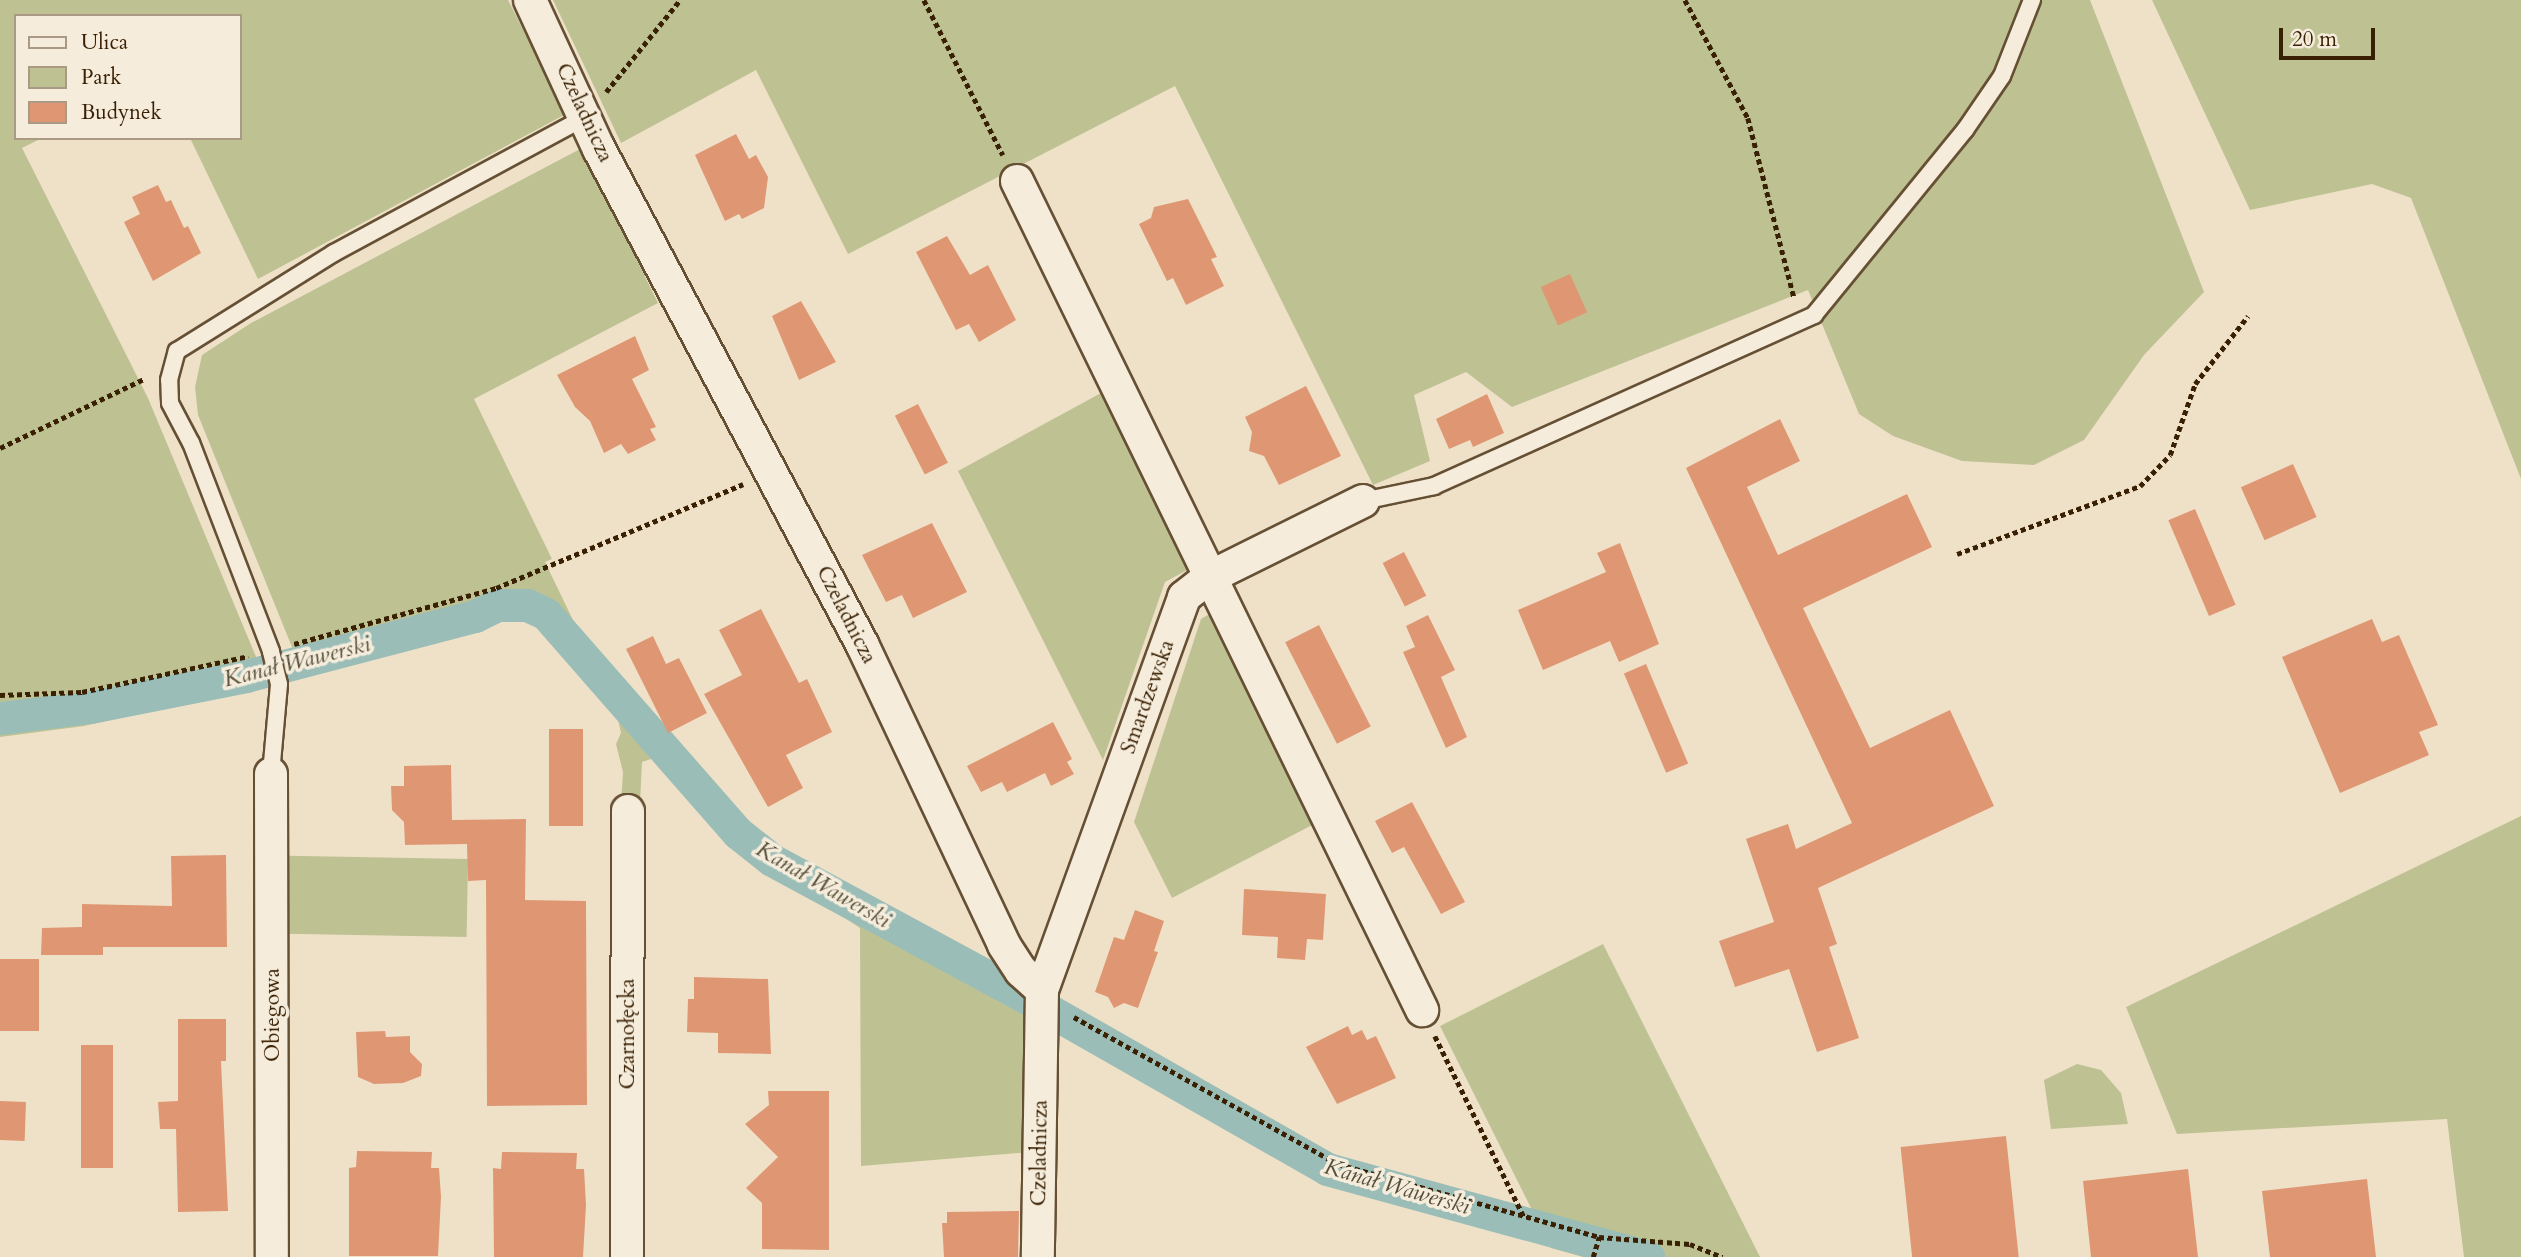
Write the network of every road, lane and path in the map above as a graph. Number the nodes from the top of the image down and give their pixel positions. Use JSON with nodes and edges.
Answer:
{"nodes":[{"id":1,"x":530,"y":0,"type":"edge"},
{"id":2,"x":680,"y":0,"type":"edge"},
{"id":3,"x":924,"y":0,"type":"edge"},
{"id":4,"x":1685,"y":0,"type":"edge"},
{"id":5,"x":2032,"y":0,"type":"edge"},
{"id":6,"x":586,"y":117,"type":"junction"},
{"id":7,"x":1017,"y":181,"type":"joint"},
{"id":8,"x":2248,"y":316,"type":"dead end"},
{"id":9,"x":1799,"y":322,"type":"junction"},
{"id":10,"x":172,"y":366,"type":"junction"},
{"id":11,"x":0,"y":448,"type":"edge"},
{"id":12,"x":773,"y":472,"type":"junction"},
{"id":13,"x":1363,"y":501,"type":"joint"},
{"id":14,"x":1956,"y":554,"type":"dead end"},
{"id":15,"x":1208,"y":578,"type":"junction"},
{"id":16,"x":271,"y":651,"type":"junction"},
{"id":17,"x":0,"y":695,"type":"edge"},
{"id":18,"x":271,"y":774,"type":"joint"},
{"id":19,"x":628,"y":811,"type":"dead end"},
{"id":20,"x":1043,"y":1004,"type":"junction"},
{"id":21,"x":1422,"y":1010,"type":"joint"},
{"id":22,"x":1525,"y":1217,"type":"junction"},
{"id":23,"x":1598,"y":1239,"type":"junction"},
{"id":24,"x":272,"y":1257,"type":"edge"},
{"id":25,"x":628,"y":1257,"type":"edge"},
{"id":26,"x":1038,"y":1257,"type":"edge"},
{"id":27,"x":1593,"y":1257,"type":"edge"},
{"id":28,"x":1722,"y":1257,"type":"edge"}],
"edges":[{"from":1,"to":6,"type":"street","name":"Czeladnicza"},
{"from":2,"to":6,"type":"path"},
{"from":3,"to":7,"type":"path"},
{"from":4,"to":9,"type":"path"},
{"from":5,"to":9,"type":"lane"},
{"from":6,"to":10,"type":"lane"},
{"from":6,"to":12,"type":"street","name":"Czeladnicza"},
{"from":7,"to":15,"type":"street"},
{"from":8,"to":14,"type":"path"},
{"from":9,"to":13,"type":"lane"},
{"from":10,"to":11,"type":"path"},
{"from":10,"to":16,"type":"lane"},
{"from":12,"to":16,"type":"path"},
{"from":12,"to":20,"type":"street","name":"Czeladnicza"},
{"from":13,"to":15,"type":"street","name":"Smardzewska"},
{"from":15,"to":20,"type":"street","name":"Smardzewska"},
{"from":15,"to":21,"type":"street"},
{"from":16,"to":17,"type":"path"},
{"from":16,"to":18,"type":"lane"},
{"from":18,"to":24,"type":"street","name":"Obiegowa"},
{"from":19,"to":25,"type":"street","name":"Czarnołęcka"},
{"from":20,"to":22,"type":"path"},
{"from":20,"to":26,"type":"street","name":"Czeladnicza"},
{"from":21,"to":22,"type":"path"},
{"from":22,"to":23,"type":"path"},
{"from":23,"to":27,"type":"path"},
{"from":23,"to":28,"type":"path"}]}
